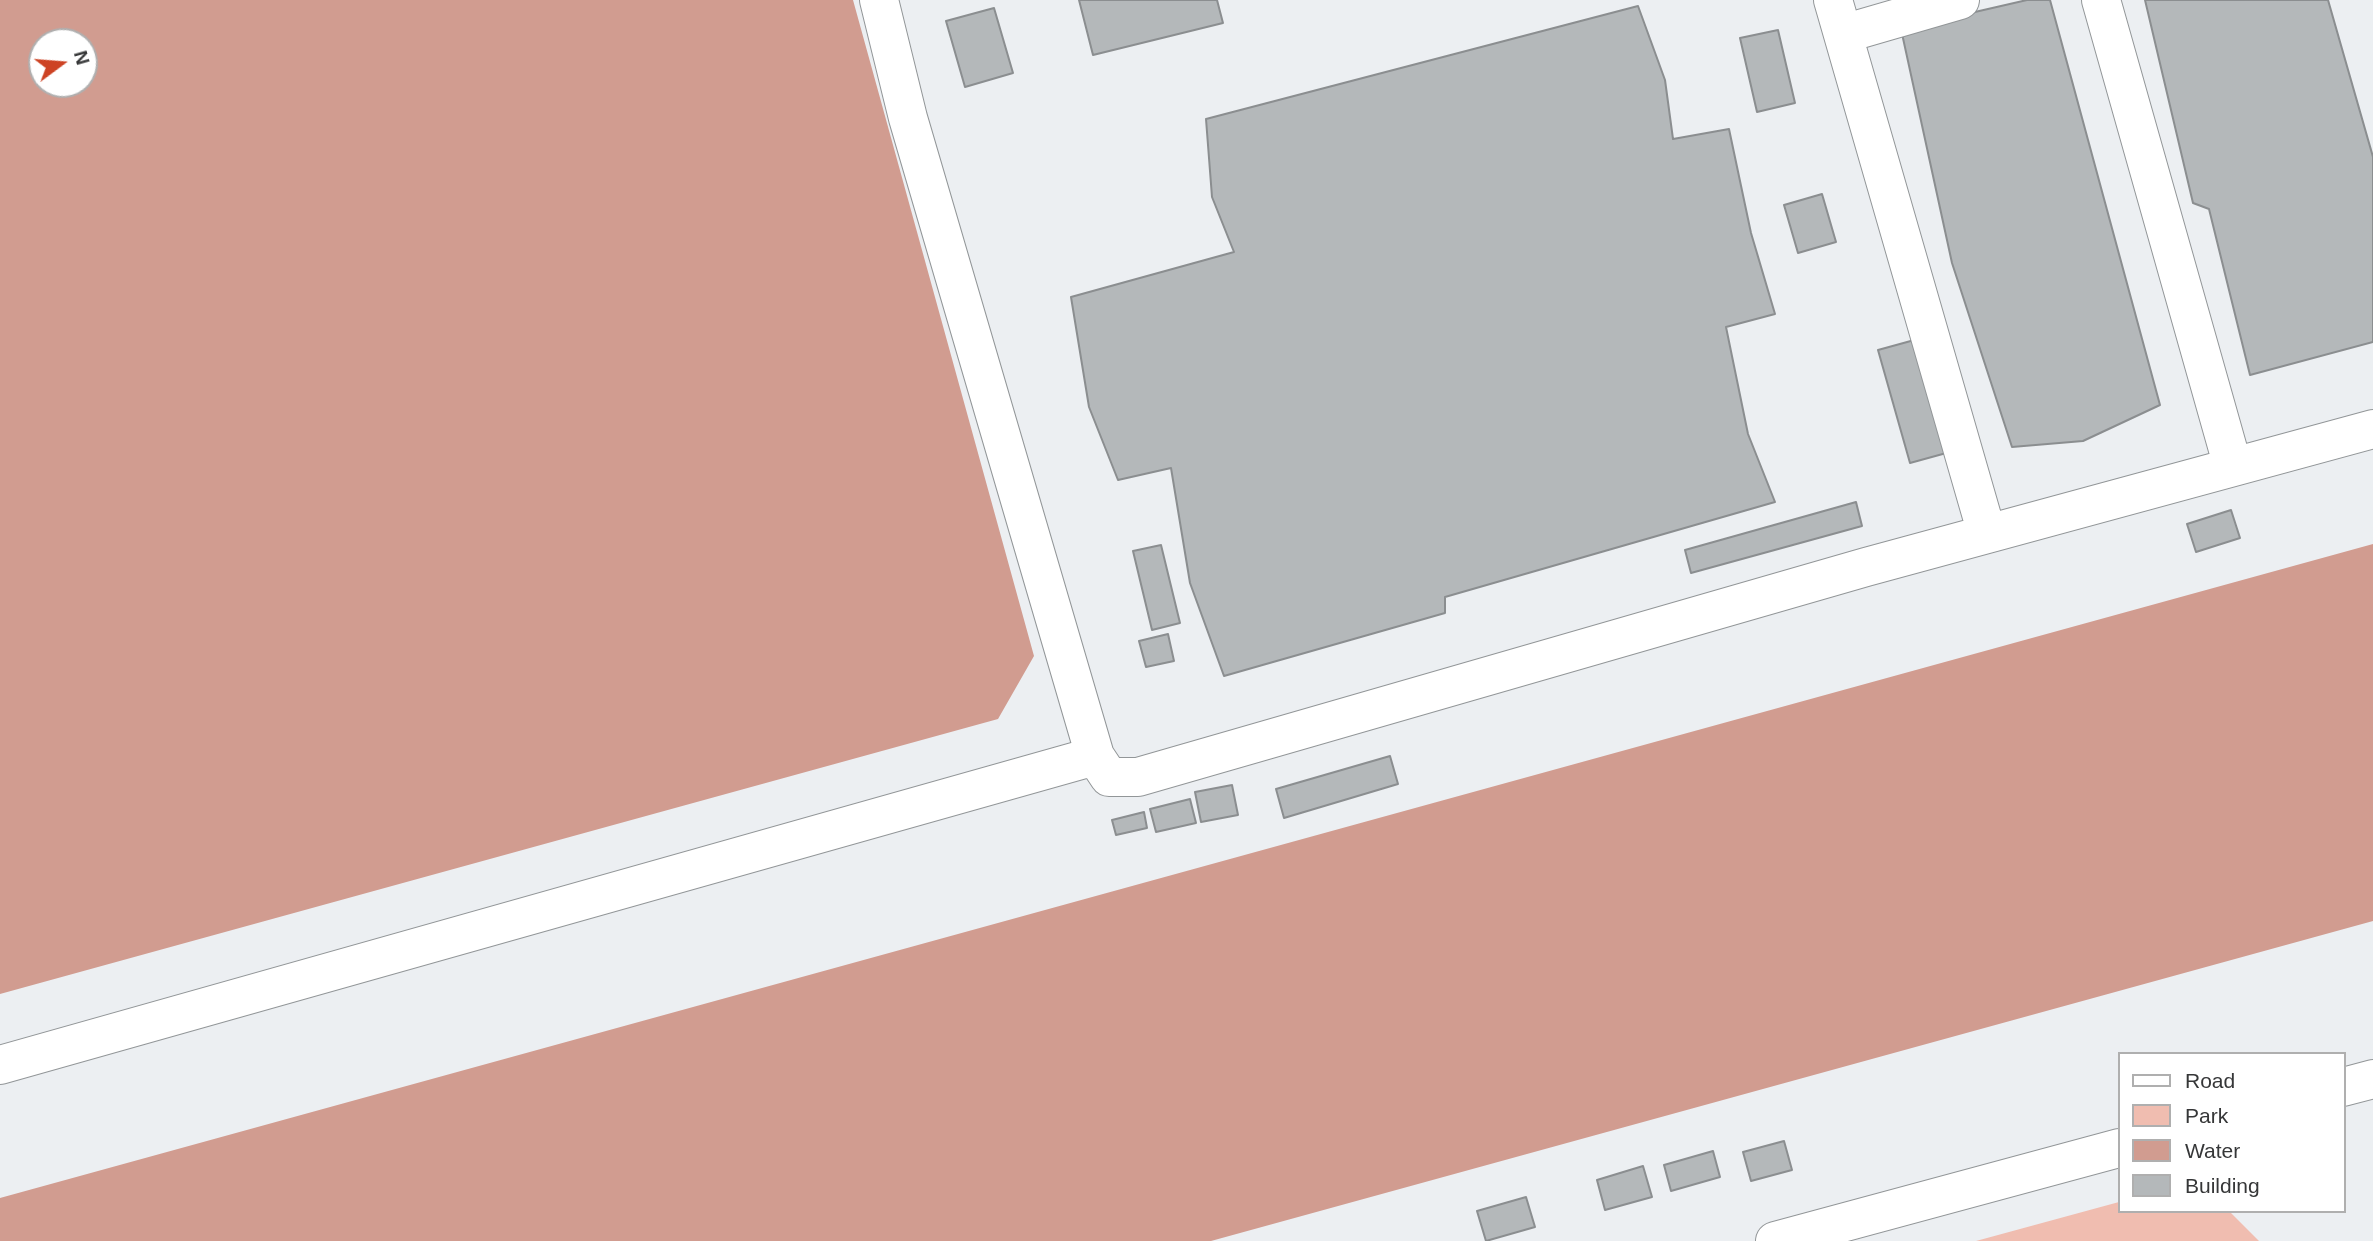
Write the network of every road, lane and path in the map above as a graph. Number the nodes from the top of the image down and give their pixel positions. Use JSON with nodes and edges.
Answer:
{"nodes":[{"id":1,"x":878,"y":0,"type":"edge"},
{"id":2,"x":1960,"y":0,"type":"edge"},
{"id":3,"x":2101,"y":0,"type":"edge"},
{"id":4,"x":1838,"y":17,"type":"edge"},
{"id":5,"x":2373,"y":429,"type":"edge"},
{"id":6,"x":2233,"y":467,"type":"junction"},
{"id":7,"x":1987,"y":534,"type":"junction"},
{"id":8,"x":1095,"y":756,"type":"junction"},
{"id":9,"x":0,"y":1065,"type":"edge"},
{"id":10,"x":2373,"y":1079,"type":"edge"},
{"id":11,"x":2345,"y":1086,"type":"edge"},
{"id":12,"x":2118,"y":1148,"type":"edge"},
{"id":13,"x":1775,"y":1241,"type":"edge"}],
"edges":[{"from":1,"to":8,"type":"lane"},
{"from":2,"to":4,"type":"lane"},
{"from":3,"to":6,"type":"lane"},
{"from":4,"to":7,"type":"lane"},
{"from":5,"to":6,"type":"lane"},
{"from":6,"to":7,"type":"lane"},
{"from":7,"to":8,"type":"lane"},
{"from":8,"to":9,"type":"lane"},
{"from":10,"to":11,"type":"lane"},
{"from":12,"to":13,"type":"lane"}]}
